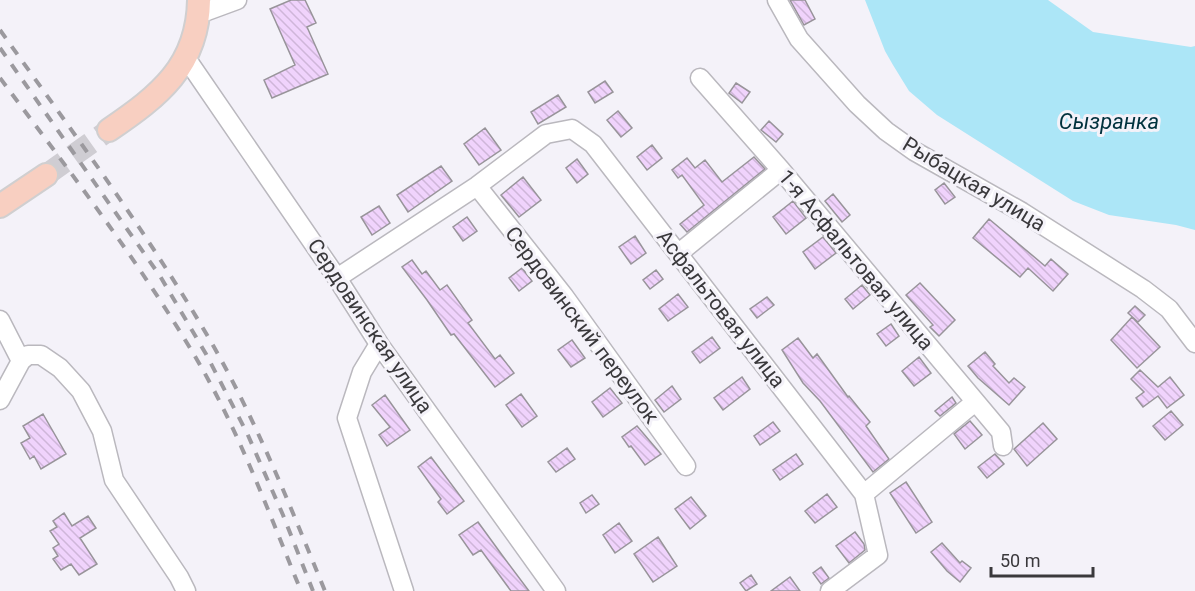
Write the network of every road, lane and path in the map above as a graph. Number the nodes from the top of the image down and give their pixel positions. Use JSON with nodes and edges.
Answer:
{"nodes":[{"id":1,"x":237,"y":0,"type":"edge"},
{"id":2,"x":777,"y":0,"type":"edge"},
{"id":3,"x":199,"y":7,"type":"edge"},
{"id":4,"x":186,"y":58,"type":"junction"},
{"id":5,"x":700,"y":78,"type":"dead end"},
{"id":6,"x":109,"y":130,"type":"tunnel mouth"},
{"id":7,"x":781,"y":170,"type":"junction"},
{"id":8,"x":46,"y":175,"type":"tunnel mouth"},
{"id":9,"x":477,"y":186,"type":"junction"},
{"id":10,"x":0,"y":206,"type":"edge"},
{"id":11,"x":679,"y":253,"type":"junction"},
{"id":12,"x":338,"y":278,"type":"junction"},
{"id":13,"x":0,"y":320,"type":"edge"},
{"id":14,"x":1195,"y":343,"type":"edge"},
{"id":15,"x":379,"y":344,"type":"junction"},
{"id":16,"x":21,"y":361,"type":"junction"},
{"id":17,"x":0,"y":400,"type":"edge"},
{"id":18,"x":975,"y":402,"type":"junction"},
{"id":19,"x":1003,"y":446,"type":"dead end"},
{"id":20,"x":686,"y":466,"type":"dead end"},
{"id":21,"x":864,"y":494,"type":"junction"},
{"id":22,"x":186,"y":591,"type":"edge"},
{"id":23,"x":404,"y":591,"type":"edge"},
{"id":24,"x":556,"y":591,"type":"edge"},
{"id":25,"x":830,"y":591,"type":"edge"}],
"edges":[{"from":1,"to":3,"type":"street"},
{"from":2,"to":14,"type":"street","name":"Рыбацкая улица"},
{"from":3,"to":4,"type":"main road"},
{"from":4,"to":6,"type":"main road"},
{"from":4,"to":12,"type":"street","name":"Сердовинская улица"},
{"from":5,"to":7,"type":"street","name":"1-я Асфальтовая улица"},
{"from":7,"to":11,"type":"street"},
{"from":7,"to":18,"type":"street","name":"1-я Асфальтовая улица"},
{"from":8,"to":10,"type":"main road"},
{"from":9,"to":11,"type":"street","name":"Асфальтовая улица"},
{"from":9,"to":12,"type":"street"},
{"from":9,"to":20,"type":"street","name":"Сердовинский переулок"},
{"from":11,"to":21,"type":"street","name":"Асфальтовая улица"},
{"from":12,"to":15,"type":"street","name":"Сердовинская улица"},
{"from":13,"to":16,"type":"street"},
{"from":15,"to":23,"type":"street"},
{"from":15,"to":24,"type":"street","name":"Сердовинская улица"},
{"from":16,"to":17,"type":"street"},
{"from":16,"to":22,"type":"street"},
{"from":18,"to":19,"type":"street","name":"1-я Асфальтовая улица"},
{"from":18,"to":21,"type":"street"},
{"from":21,"to":25,"type":"street"}]}
